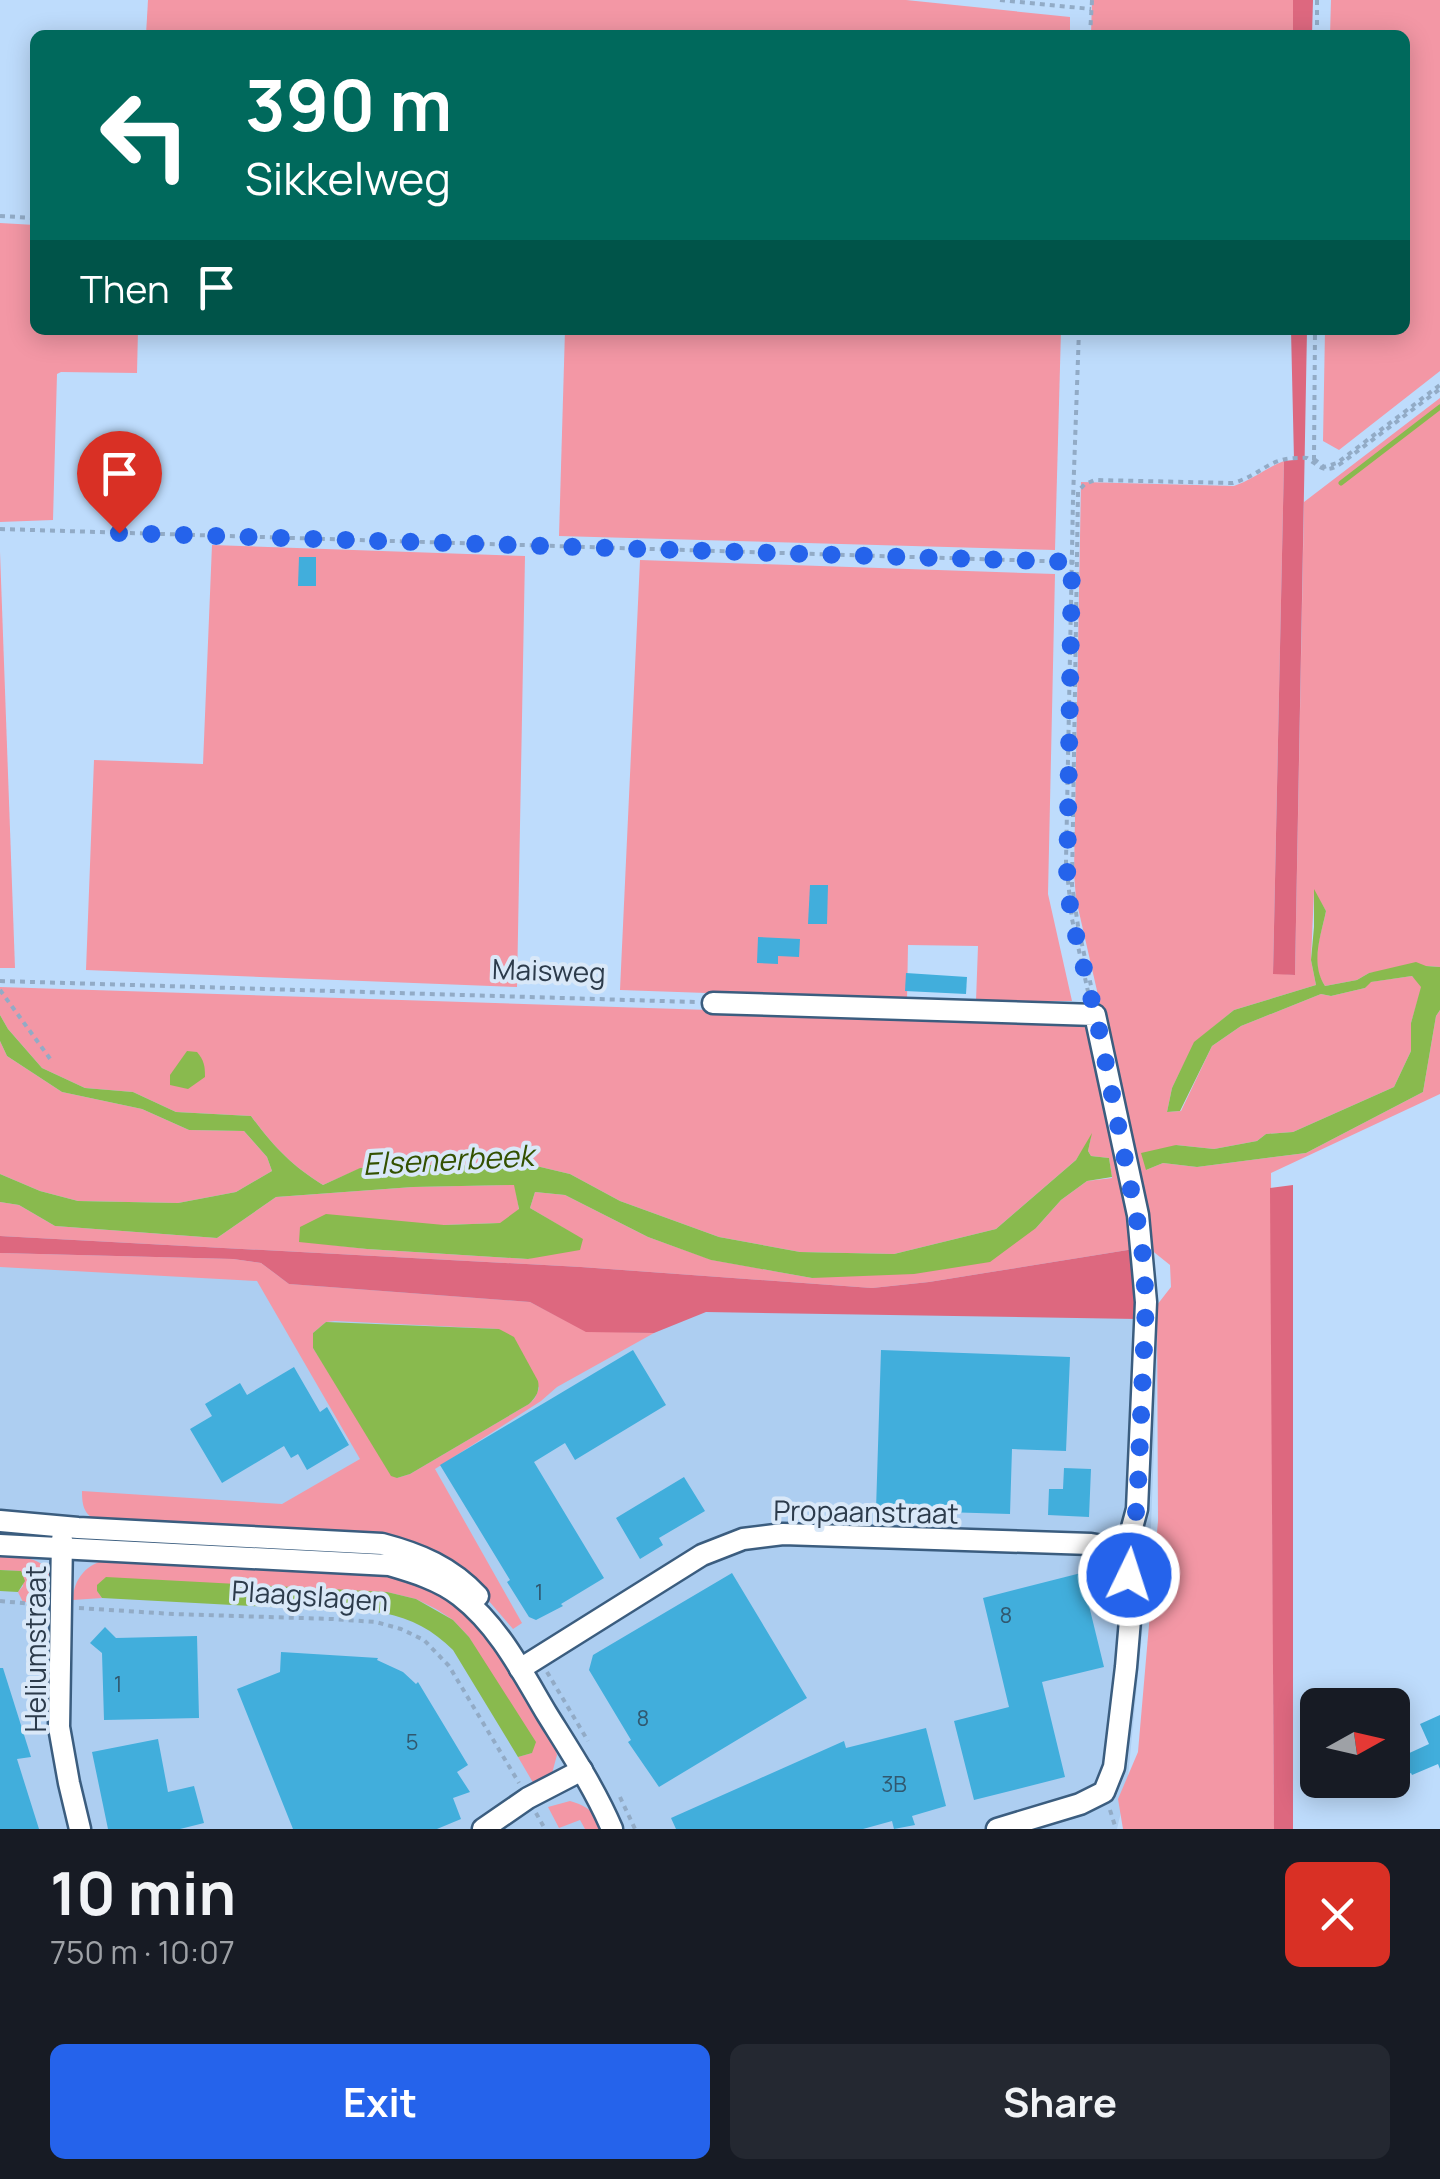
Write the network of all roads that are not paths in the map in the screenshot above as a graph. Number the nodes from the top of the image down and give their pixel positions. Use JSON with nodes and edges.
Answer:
{"nodes":[{"id":1,"x":713,"y":1003,"type":"road end"},
{"id":2,"x":0,"y":1521,"type":"edge"},
{"id":3,"x":63,"y":1526,"type":"junction"},
{"id":4,"x":0,"y":1545,"type":"edge"},
{"id":5,"x":62,"y":1548,"type":"junction"},
{"id":6,"x":1126,"y":1550,"type":"junction"},
{"id":7,"x":506,"y":1646,"type":"junction"},
{"id":8,"x":520,"y":1669,"type":"junction"},
{"id":9,"x":582,"y":1770,"type":"junction"},
{"id":10,"x":80,"y":1829,"type":"edge"},
{"id":11,"x":483,"y":1829,"type":"edge"},
{"id":12,"x":612,"y":1829,"type":"edge"},
{"id":13,"x":997,"y":1829,"type":"edge"}],
"edges":[{"from":1,"to":6,"type":"street"},
{"from":2,"to":3,"type":"street","name":"Plaagslagen"},
{"from":3,"to":5,"type":"street","name":"Heliumstraat"},
{"from":3,"to":7,"type":"street","name":"Plaagslagen"},
{"from":4,"to":5,"type":"street","name":"Plaagslagen"},
{"from":5,"to":7,"type":"street","name":"Plaagslagen"},
{"from":5,"to":10,"type":"street","name":"Heliumstraat"},
{"from":6,"to":8,"type":"street","name":"Propaanstraat"},
{"from":6,"to":13,"type":"street"},
{"from":7,"to":8,"type":"street","name":"Plaagslagen"},
{"from":8,"to":9,"type":"street","name":"Plaagslagen"},
{"from":9,"to":11,"type":"street"},
{"from":9,"to":12,"type":"street","name":"Plaagslagen"}]}
